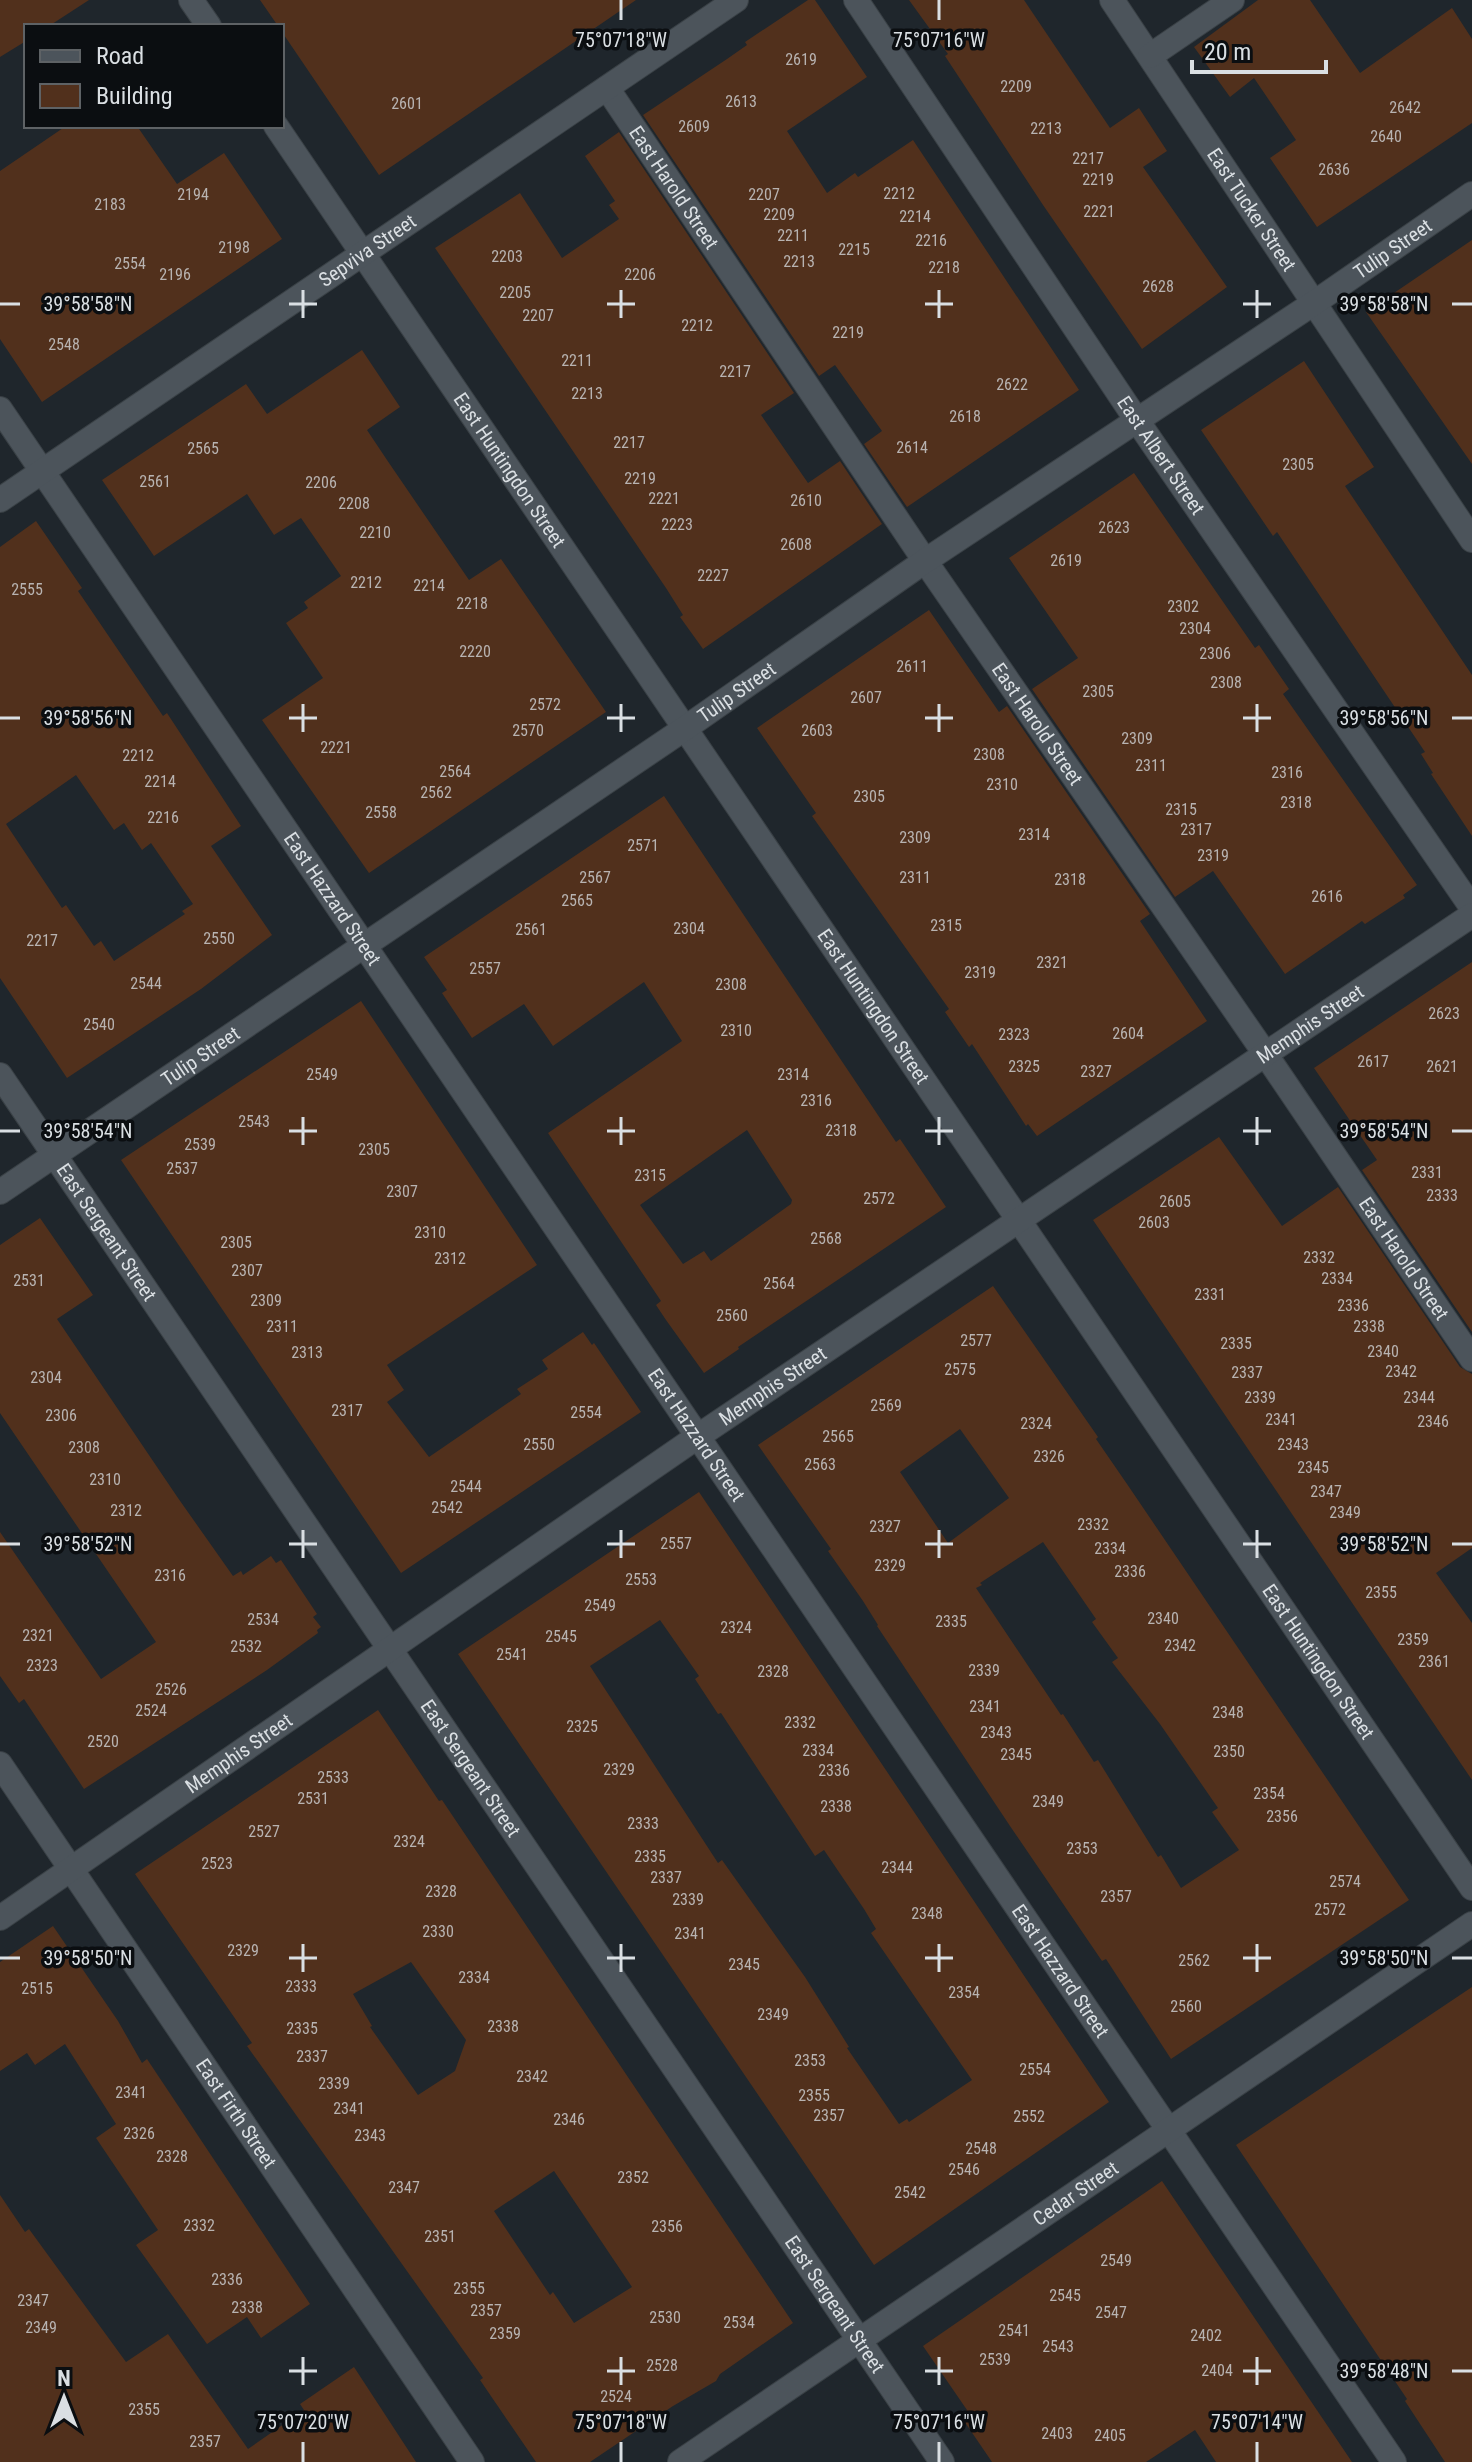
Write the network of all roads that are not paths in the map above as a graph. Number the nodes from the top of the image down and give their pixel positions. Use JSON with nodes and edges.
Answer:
{"nodes":[{"id":1,"x":191,"y":0,"type":"edge"},
{"id":2,"x":736,"y":0,"type":"edge"},
{"id":3,"x":856,"y":0,"type":"edge"},
{"id":4,"x":1112,"y":0,"type":"edge"},
{"id":5,"x":1232,"y":0,"type":"edge"},
{"id":6,"x":208,"y":24,"type":"edge"},
{"id":7,"x":1150,"y":56,"type":"junction"},
{"id":8,"x":607,"y":88,"type":"junction"},
{"id":9,"x":277,"y":128,"type":"edge"},
{"id":10,"x":1472,"y":194,"type":"edge"},
{"id":11,"x":362,"y":254,"type":"junction"},
{"id":12,"x":1314,"y":303,"type":"junction"},
{"id":13,"x":0,"y":409,"type":"edge"},
{"id":14,"x":1136,"y":419,"type":"junction"},
{"id":15,"x":43,"y":472,"type":"junction"},
{"id":16,"x":0,"y":500,"type":"edge"},
{"id":17,"x":1472,"y":540,"type":"edge"},
{"id":18,"x":925,"y":561,"type":"junction"},
{"id":19,"x":684,"y":729,"type":"junction"},
{"id":20,"x":1472,"y":908,"type":"edge"},
{"id":21,"x":1472,"y":915,"type":"edge"},
{"id":22,"x":363,"y":944,"type":"junction"},
{"id":23,"x":1266,"y":1055,"type":"junction"},
{"id":24,"x":0,"y":1075,"type":"edge"},
{"id":25,"x":54,"y":1155,"type":"junction"},
{"id":26,"x":0,"y":1192,"type":"edge"},
{"id":27,"x":1018,"y":1221,"type":"junction"},
{"id":28,"x":1472,"y":1359,"type":"edge"},
{"id":29,"x":697,"y":1437,"type":"junction"},
{"id":30,"x":389,"y":1651,"type":"junction"},
{"id":31,"x":0,"y":1764,"type":"edge"},
{"id":32,"x":72,"y":1870,"type":"junction"},
{"id":33,"x":1472,"y":1888,"type":"edge"},
{"id":34,"x":0,"y":1918,"type":"edge"},
{"id":35,"x":1472,"y":1924,"type":"edge"},
{"id":36,"x":1169,"y":2131,"type":"junction"},
{"id":37,"x":859,"y":2340,"type":"junction"},
{"id":38,"x":472,"y":2462,"type":"edge"},
{"id":39,"x":680,"y":2462,"type":"edge"},
{"id":40,"x":942,"y":2462,"type":"edge"},
{"id":41,"x":1394,"y":2462,"type":"edge"}],
"edges":[{"from":1,"to":6,"type":"street"},
{"from":2,"to":8,"type":"street","name":"Sepviva Street"},
{"from":3,"to":14,"type":"street","name":"East Albert Street"},
{"from":4,"to":7,"type":"street","name":"East Tucker Street"},
{"from":5,"to":7,"type":"street"},
{"from":7,"to":12,"type":"street","name":"East Tucker Street"},
{"from":8,"to":11,"type":"street","name":"Sepviva Street"},
{"from":8,"to":18,"type":"street","name":"East Harold Street"},
{"from":9,"to":11,"type":"street","name":"East Huntingdon Street"},
{"from":10,"to":12,"type":"street","name":"Tulip Street"},
{"from":11,"to":15,"type":"street","name":"Sepviva Street"},
{"from":11,"to":19,"type":"street","name":"East Huntingdon Street"},
{"from":12,"to":14,"type":"street","name":"Tulip Street"},
{"from":12,"to":17,"type":"street","name":"East Tucker Street"},
{"from":13,"to":15,"type":"street","name":"East Hazzard Street"},
{"from":14,"to":18,"type":"street","name":"Tulip Street"},
{"from":14,"to":20,"type":"street","name":"East Albert Street"},
{"from":15,"to":16,"type":"street","name":"Sepviva Street"},
{"from":15,"to":22,"type":"street","name":"East Hazzard Street"},
{"from":18,"to":19,"type":"street","name":"Tulip Street"},
{"from":18,"to":23,"type":"street","name":"East Harold Street"},
{"from":19,"to":22,"type":"street","name":"Tulip Street"},
{"from":19,"to":27,"type":"street","name":"East Huntingdon Street"},
{"from":21,"to":23,"type":"street","name":"Memphis Street"},
{"from":22,"to":25,"type":"street","name":"Tulip Street"},
{"from":22,"to":29,"type":"street","name":"East Hazzard Street"},
{"from":23,"to":27,"type":"street","name":"Memphis Street"},
{"from":23,"to":28,"type":"street","name":"East Harold Street"},
{"from":24,"to":25,"type":"street","name":"East Sergeant Street"},
{"from":25,"to":26,"type":"street","name":"Tulip Street"},
{"from":25,"to":30,"type":"street","name":"East Sergeant Street"},
{"from":27,"to":29,"type":"street","name":"Memphis Street"},
{"from":27,"to":33,"type":"street","name":"East Huntingdon Street"},
{"from":29,"to":30,"type":"street","name":"Memphis Street"},
{"from":29,"to":36,"type":"street","name":"East Hazzard Street"},
{"from":30,"to":32,"type":"street","name":"Memphis Street"},
{"from":30,"to":37,"type":"street","name":"East Sergeant Street"},
{"from":31,"to":32,"type":"street","name":"East Firth Street"},
{"from":32,"to":34,"type":"street","name":"Memphis Street"},
{"from":32,"to":38,"type":"street","name":"East Firth Street"},
{"from":35,"to":36,"type":"street","name":"Cedar Street"},
{"from":36,"to":37,"type":"street","name":"Cedar Street"},
{"from":36,"to":41,"type":"street","name":"East Hazzard Street"},
{"from":37,"to":39,"type":"street","name":"Cedar Street"},
{"from":37,"to":40,"type":"street","name":"East Sergeant Street"}]}
